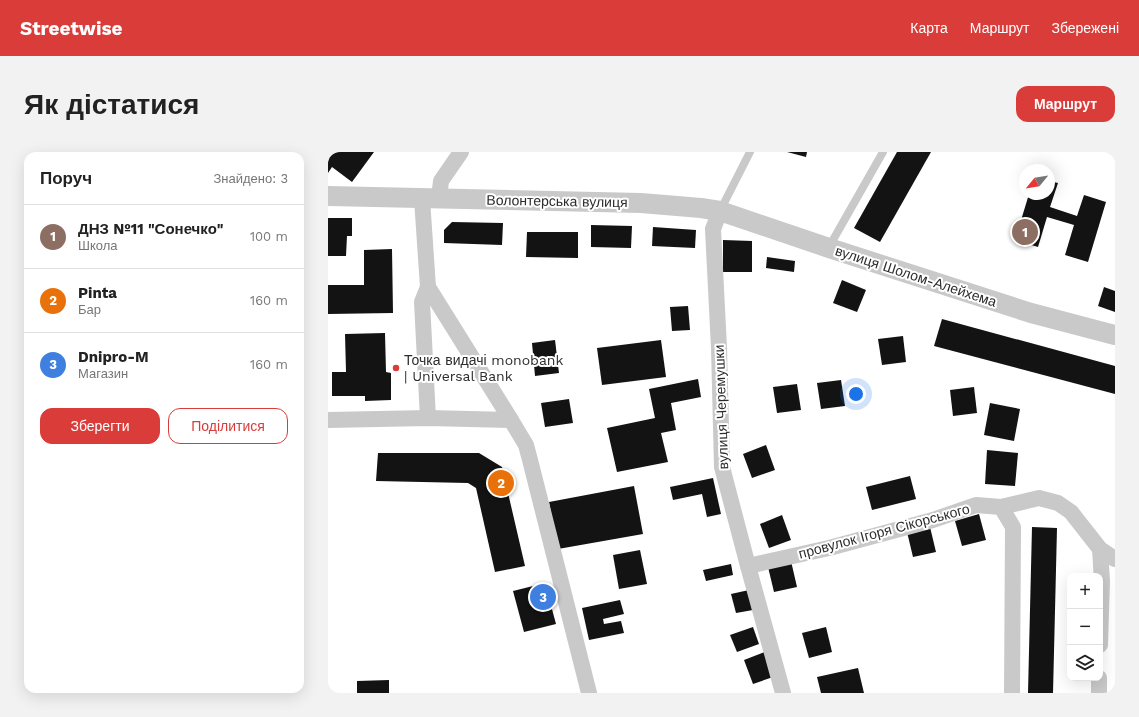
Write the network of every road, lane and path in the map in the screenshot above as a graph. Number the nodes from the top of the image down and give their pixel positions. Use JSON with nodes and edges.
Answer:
{"nodes":[{"id":1,"x":461,"y":152,"type":"edge"},
{"id":2,"x":750,"y":152,"type":"edge"},
{"id":3,"x":883,"y":152,"type":"edge"},
{"id":4,"x":328,"y":196,"type":"edge"},
{"id":5,"x":431,"y":198,"type":"junction"},
{"id":6,"x":720,"y":211,"type":"junction"},
{"id":7,"x":829,"y":248,"type":"junction"},
{"id":8,"x":428,"y":287,"type":"junction"},
{"id":9,"x":1115,"y":334,"type":"edge"},
{"id":10,"x":428,"y":418,"type":"junction"},
{"id":11,"x":328,"y":420,"type":"edge"},
{"id":12,"x":511,"y":420,"type":"junction"},
{"id":13,"x":1001,"y":507,"type":"junction"},
{"id":14,"x":1100,"y":549,"type":"junction"},
{"id":15,"x":1115,"y":559,"type":"edge"},
{"id":16,"x":748,"y":566,"type":"junction"},
{"id":17,"x":1101,"y":609,"type":"edge"},
{"id":18,"x":1099,"y":681,"type":"edge"},
{"id":19,"x":589,"y":693,"type":"edge"},
{"id":20,"x":783,"y":693,"type":"edge"},
{"id":21,"x":1012,"y":693,"type":"edge"},
{"id":22,"x":1099,"y":693,"type":"edge"}],
"edges":[{"from":1,"to":5,"type":"street"},
{"from":2,"to":6,"type":"lane"},
{"from":3,"to":7,"type":"lane"},
{"from":4,"to":5,"type":"street","name":"Волонтерська вулиця"},
{"from":5,"to":6,"type":"street","name":"Волонтерська вулиця"},
{"from":5,"to":8,"type":"street"},
{"from":6,"to":7,"type":"street","name":"вулиця Шолом-Алейхема"},
{"from":6,"to":16,"type":"street","name":"вулиця Черемушки"},
{"from":7,"to":9,"type":"street","name":"вулиця Шолом-Алейхема"},
{"from":8,"to":10,"type":"street"},
{"from":8,"to":12,"type":"street"},
{"from":10,"to":11,"type":"street"},
{"from":10,"to":12,"type":"street"},
{"from":12,"to":19,"type":"street"},
{"from":13,"to":14,"type":"street","name":"провулок Ігоря Сікорського"},
{"from":13,"to":16,"type":"street","name":"провулок Ігоря Сікорського"},
{"from":13,"to":21,"type":"street"},
{"from":14,"to":15,"type":"street","name":"провулок Ігоря Сікорського"},
{"from":14,"to":17,"type":"street"},
{"from":16,"to":20,"type":"street","name":"вулиця Черемушки"},
{"from":18,"to":22,"type":"street"}]}
